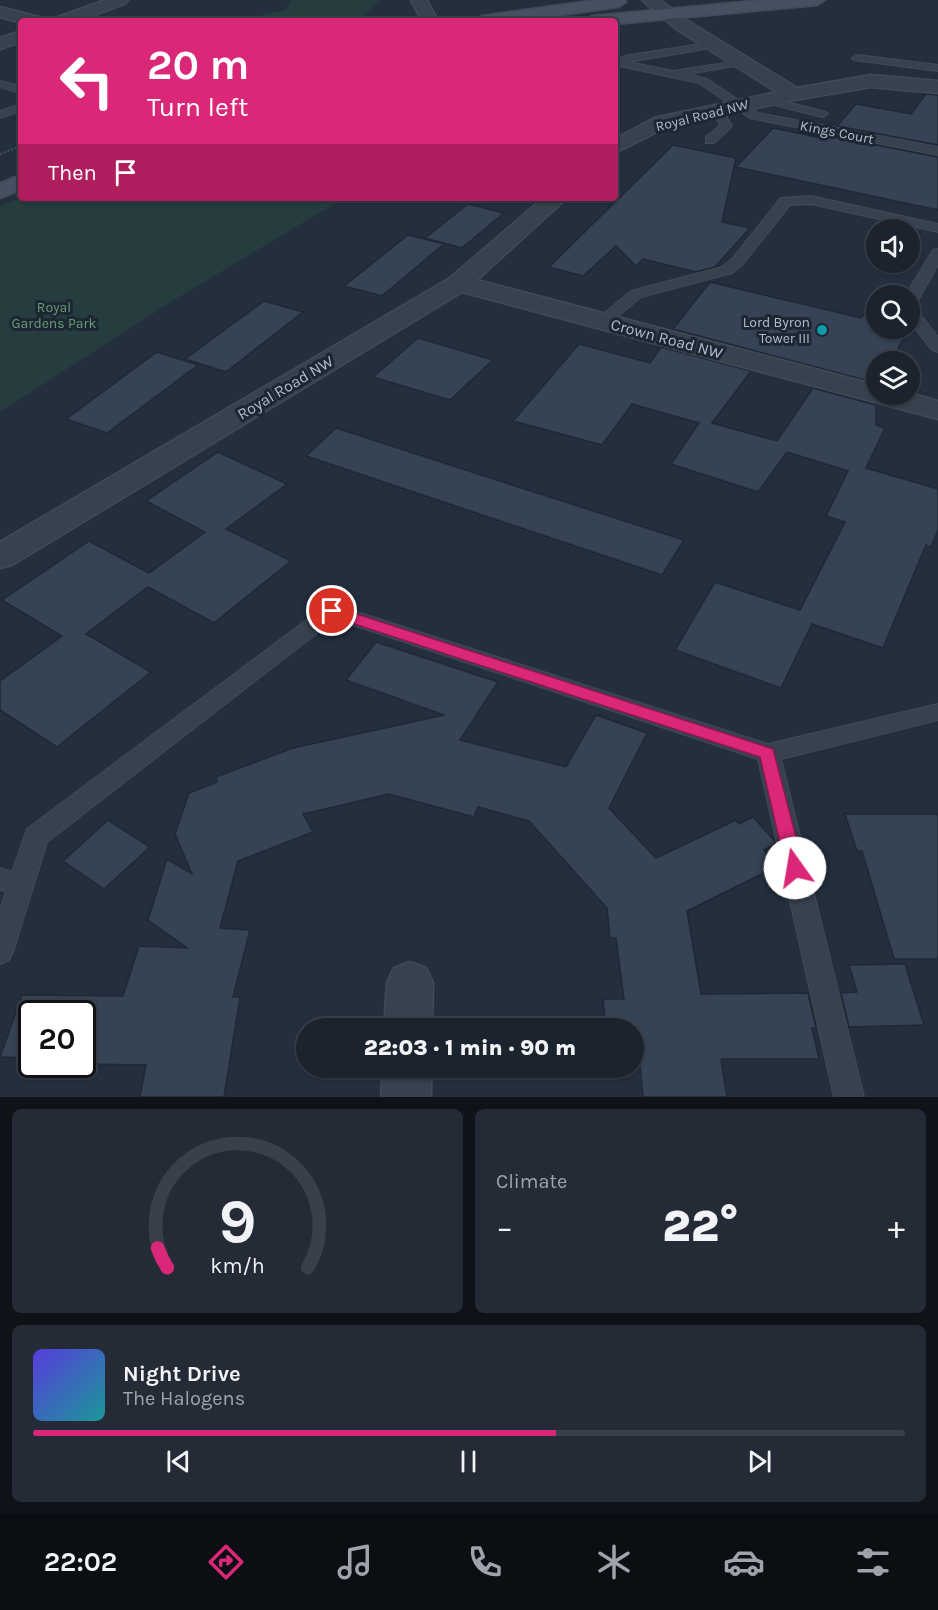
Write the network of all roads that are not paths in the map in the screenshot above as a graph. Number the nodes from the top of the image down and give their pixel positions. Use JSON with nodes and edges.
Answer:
{"nodes":[{"id":1,"x":120,"y":0,"type":"edge"},
{"id":2,"x":418,"y":0,"type":"edge"},
{"id":3,"x":638,"y":0,"type":"edge"},
{"id":4,"x":650,"y":0,"type":"edge"},
{"id":5,"x":817,"y":0,"type":"edge"},
{"id":6,"x":0,"y":12,"type":"edge"},
{"id":7,"x":667,"y":14,"type":"junction"},
{"id":8,"x":22,"y":18,"type":"edge"},
{"id":9,"x":72,"y":18,"type":"edge"},
{"id":10,"x":428,"y":18,"type":"edge"},
{"id":11,"x":504,"y":18,"type":"edge"},
{"id":12,"x":618,"y":19,"type":"edge"},
{"id":13,"x":18,"y":37,"type":"edge"},
{"id":14,"x":0,"y":44,"type":"edge"},
{"id":15,"x":713,"y":45,"type":"junction"},
{"id":16,"x":857,"y":58,"type":"dead end"},
{"id":17,"x":618,"y":61,"type":"edge"},
{"id":18,"x":618,"y":62,"type":"edge"},
{"id":19,"x":741,"y":62,"type":"junction"},
{"id":20,"x":937,"y":66,"type":"edge"},
{"id":21,"x":673,"y":74,"type":"junction"},
{"id":22,"x":0,"y":84,"type":"edge"},
{"id":23,"x":918,"y":84,"type":"junction"},
{"id":24,"x":938,"y":87,"type":"edge"},
{"id":25,"x":18,"y":89,"type":"edge"},
{"id":26,"x":794,"y":94,"type":"junction"},
{"id":27,"x":767,"y":99,"type":"junction"},
{"id":28,"x":738,"y":106,"type":"junction"},
{"id":29,"x":18,"y":108,"type":"edge"},
{"id":30,"x":717,"y":110,"type":"junction"},
{"id":31,"x":822,"y":114,"type":"dead end"},
{"id":32,"x":0,"y":116,"type":"edge"},
{"id":33,"x":710,"y":140,"type":"dead end"},
{"id":34,"x":618,"y":144,"type":"edge"},
{"id":35,"x":938,"y":152,"type":"edge"},
{"id":36,"x":18,"y":183,"type":"edge"},
{"id":37,"x":0,"y":191,"type":"edge"},
{"id":38,"x":553,"y":201,"type":"edge"},
{"id":39,"x":938,"y":228,"type":"edge"},
{"id":40,"x":938,"y":254,"type":"edge"},
{"id":41,"x":459,"y":283,"type":"junction"},
{"id":42,"x":603,"y":321,"type":"junction"},
{"id":43,"x":938,"y":347,"type":"edge"},
{"id":44,"x":866,"y":391,"type":"edge"},
{"id":45,"x":919,"y":405,"type":"edge"},
{"id":46,"x":938,"y":410,"type":"edge"},
{"id":47,"x":0,"y":557,"type":"edge"},
{"id":48,"x":938,"y":712,"type":"edge"},
{"id":49,"x":768,"y":753,"type":"junction"},
{"id":50,"x":10,"y":882,"type":"edge"},
{"id":51,"x":0,"y":952,"type":"edge"},
{"id":52,"x":410,"y":983,"type":"dead end"},
{"id":53,"x":408,"y":1018,"type":"edge"},
{"id":54,"x":407,"y":1078,"type":"edge"},
{"id":55,"x":406,"y":1097,"type":"edge"},
{"id":56,"x":849,"y":1097,"type":"edge"}],
"edges":[{"from":1,"to":9,"type":"street"},
{"from":2,"to":10,"type":"street"},
{"from":3,"to":11,"type":"main road"},
{"from":4,"to":7,"type":"street"},
{"from":5,"to":7,"type":"main road"},
{"from":6,"to":8,"type":"street"},
{"from":7,"to":12,"type":"main road"},
{"from":7,"to":15,"type":"street"},
{"from":13,"to":14,"type":"street"},
{"from":15,"to":17,"type":"lane"},
{"from":15,"to":19,"type":"street"},
{"from":16,"to":20,"type":"lane"},
{"from":18,"to":21,"type":"lane","name":"Kings Court"},
{"from":19,"to":21,"type":"lane"},
{"from":19,"to":26,"type":"street"},
{"from":20,"to":23,"type":"lane"},
{"from":21,"to":28,"type":"lane","name":"Kings Court"},
{"from":22,"to":25,"type":"lane"},
{"from":23,"to":24,"type":"street","name":"Royal Road NW"},
{"from":23,"to":26,"type":"street","name":"Royal Road NW"},
{"from":26,"to":27,"type":"street","name":"Royal Road NW"},
{"from":27,"to":28,"type":"street","name":"Royal Road NW"},
{"from":27,"to":31,"type":"lane"},
{"from":28,"to":30,"type":"street","name":"Royal Road NW"},
{"from":28,"to":35,"type":"lane","name":"Kings Court"},
{"from":29,"to":32,"type":"lane"},
{"from":30,"to":33,"type":"lane"},
{"from":30,"to":34,"type":"street","name":"Royal Road NW"},
{"from":36,"to":37,"type":"main road"},
{"from":38,"to":41,"type":"street","name":"Royal Road NW"},
{"from":39,"to":42,"type":"lane"},
{"from":40,"to":43,"type":"lane"},
{"from":41,"to":42,"type":"street","name":"Crown Road NW"},
{"from":41,"to":47,"type":"street","name":"Royal Road NW"},
{"from":42,"to":44,"type":"street","name":"Crown Road NW"},
{"from":45,"to":46,"type":"street","name":"Crown Road NW"},
{"from":48,"to":49,"type":"lane"},
{"from":49,"to":50,"type":"lane"},
{"from":49,"to":56,"type":"lane"},
{"from":50,"to":51,"type":"lane"},
{"from":52,"to":53,"type":"street"},
{"from":54,"to":55,"type":"street"}]}
